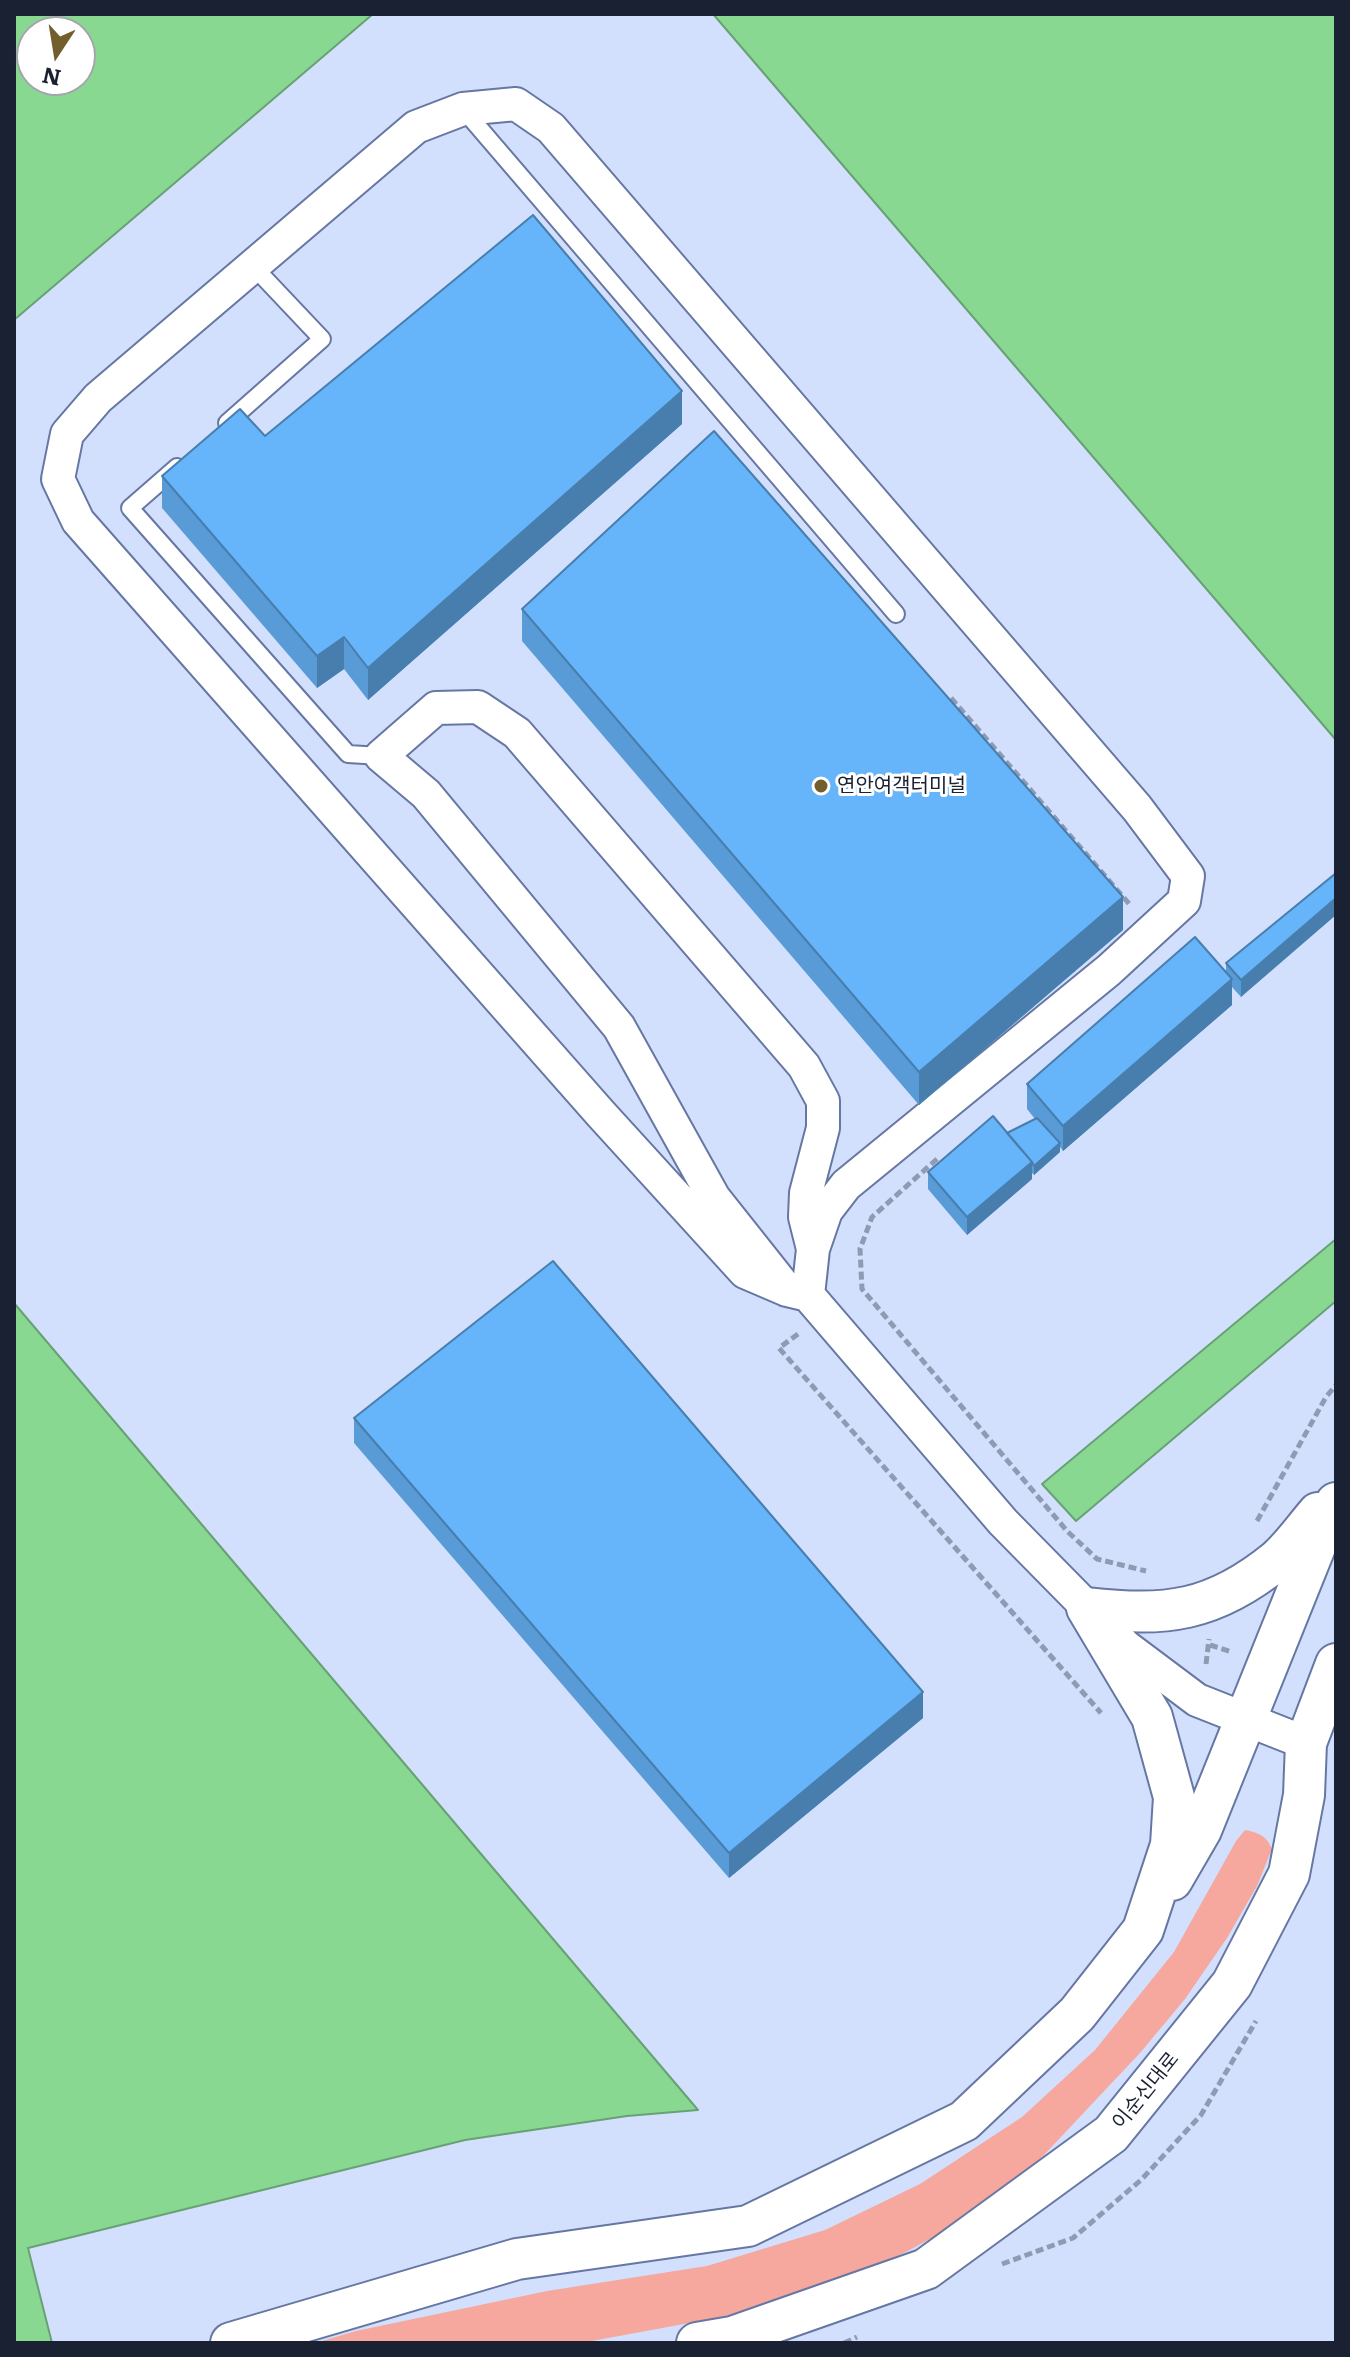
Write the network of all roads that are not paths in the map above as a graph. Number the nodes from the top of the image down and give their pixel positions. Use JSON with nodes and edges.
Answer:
{"nodes":[{"id":1,"x":463,"y":109,"type":"junction"},
{"id":2,"x":253,"y":266,"type":"junction"},
{"id":3,"x":214,"y":434,"type":"edge"},
{"id":4,"x":190,"y":455,"type":"edge"},
{"id":5,"x":896,"y":614,"type":"dead end"},
{"id":6,"x":381,"y":756,"type":"junction"},
{"id":7,"x":813,"y":1249,"type":"junction"},
{"id":8,"x":807,"y":1300,"type":"junction"},
{"id":9,"x":1336,"y":1492,"type":"edge"},
{"id":10,"x":1336,"y":1503,"type":"edge"},
{"id":11,"x":1087,"y":1608,"type":"junction"},
{"id":12,"x":1336,"y":1664,"type":"edge"},
{"id":13,"x":1247,"y":1720,"type":"junction"},
{"id":14,"x":1306,"y":1743,"type":"junction"},
{"id":15,"x":1143,"y":1930,"type":"junction"},
{"id":16,"x":231,"y":2343,"type":"edge"},
{"id":17,"x":697,"y":2343,"type":"edge"}],
"edges":[{"from":1,"to":2,"type":"street"},
{"from":1,"to":5,"type":"lane"},
{"from":1,"to":7,"type":"street"},
{"from":2,"to":3,"type":"lane"},
{"from":2,"to":8,"type":"street"},
{"from":4,"to":6,"type":"lane"},
{"from":6,"to":7,"type":"street"},
{"from":6,"to":8,"type":"street"},
{"from":7,"to":8,"type":"street"},
{"from":8,"to":11,"type":"street"},
{"from":9,"to":11,"type":"street"},
{"from":10,"to":13,"type":"street"},
{"from":11,"to":13,"type":"street"},
{"from":11,"to":15,"type":"street"},
{"from":12,"to":14,"type":"street","name":"이순신대로"},
{"from":13,"to":14,"type":"street"},
{"from":13,"to":15,"type":"street"},
{"from":14,"to":17,"type":"street","name":"이순신대로"},
{"from":15,"to":16,"type":"street"}]}
